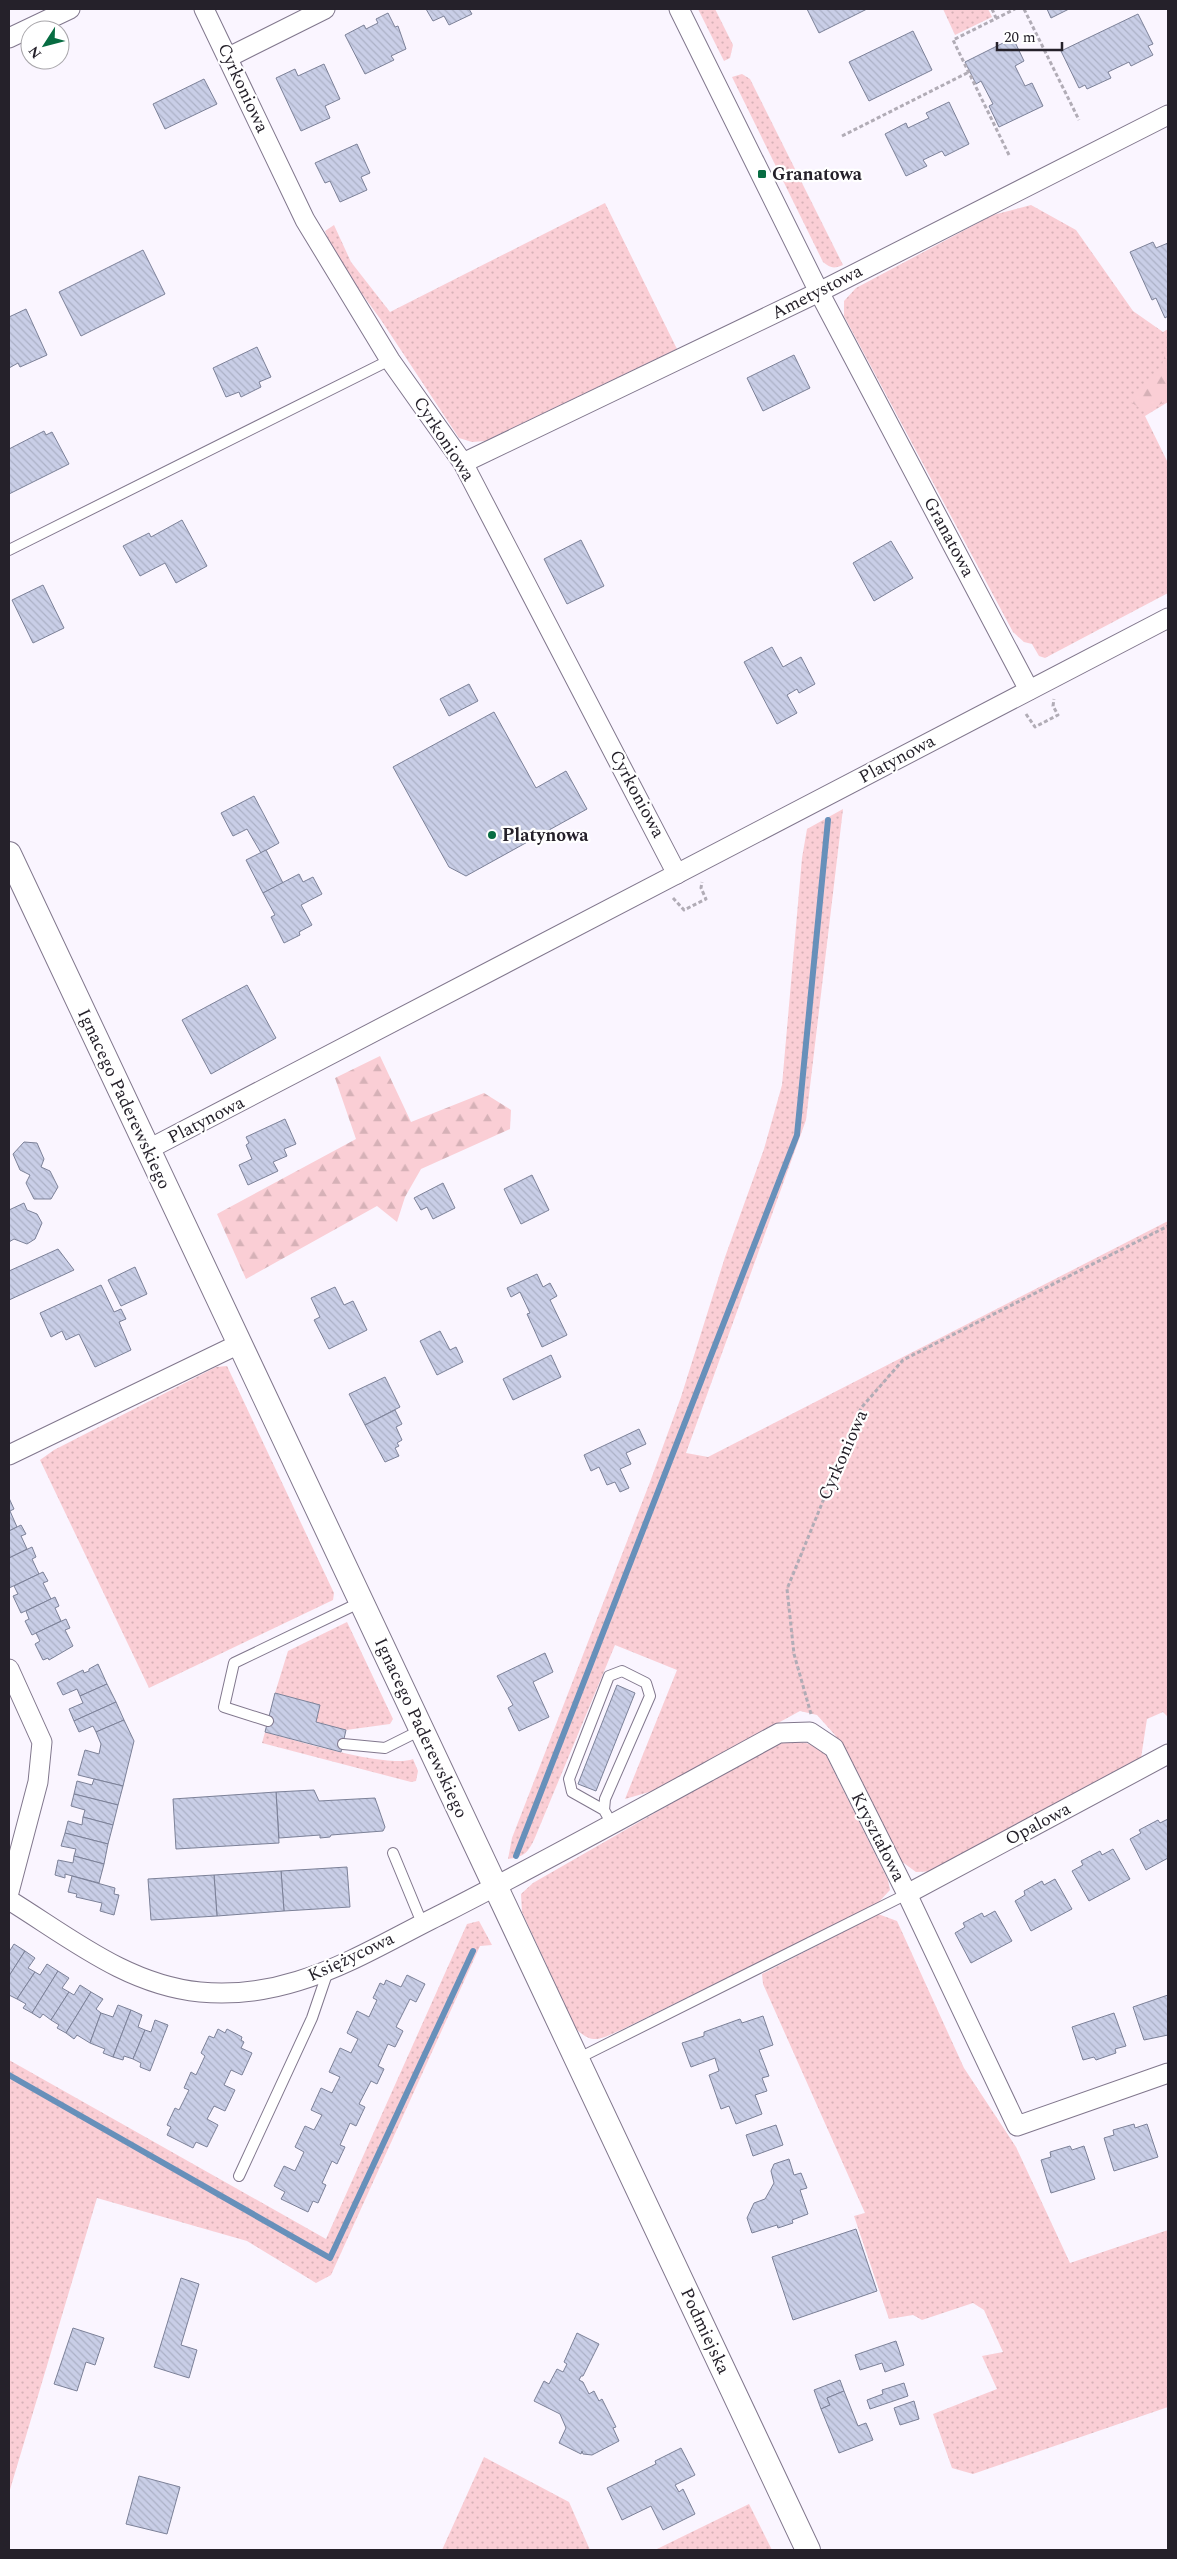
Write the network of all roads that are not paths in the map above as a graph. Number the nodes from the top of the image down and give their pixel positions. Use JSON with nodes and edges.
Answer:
{"nodes":[{"id":1,"x":70,"y":9,"type":"edge"},
{"id":2,"x":204,"y":9,"type":"edge"},
{"id":3,"x":325,"y":9,"type":"edge"},
{"id":4,"x":679,"y":9,"type":"edge"},
{"id":5,"x":9,"y":38,"type":"edge"},
{"id":6,"x":229,"y":57,"type":"junction"},
{"id":7,"x":1168,"y":115,"type":"edge"},
{"id":8,"x":819,"y":292,"type":"junction"},
{"id":9,"x":390,"y":360,"type":"junction"},
{"id":10,"x":463,"y":464,"type":"junction"},
{"id":11,"x":9,"y":550,"type":"edge"},
{"id":12,"x":1168,"y":618,"type":"edge"},
{"id":13,"x":1029,"y":690,"type":"junction"},
{"id":14,"x":9,"y":854,"type":"edge"},
{"id":15,"x":677,"y":874,"type":"junction"},
{"id":16,"x":147,"y":1150,"type":"junction"},
{"id":17,"x":239,"y":1344,"type":"junction"},
{"id":18,"x":9,"y":1455,"type":"edge"},
{"id":19,"x":361,"y":1602,"type":"junction"},
{"id":20,"x":9,"y":1669,"type":"edge"},
{"id":21,"x":268,"y":1721,"type":"dead end"},
{"id":22,"x":422,"y":1730,"type":"junction"},
{"id":23,"x":342,"y":1744,"type":"dead end"},
{"id":24,"x":1168,"y":1754,"type":"edge"},
{"id":25,"x":608,"y":1817,"type":"junction"},
{"id":26,"x":393,"y":1853,"type":"dead end"},
{"id":27,"x":496,"y":1886,"type":"junction"},
{"id":28,"x":9,"y":1892,"type":"edge"},
{"id":29,"x":907,"y":1894,"type":"junction"},
{"id":30,"x":9,"y":1900,"type":"edge"},
{"id":31,"x":422,"y":1923,"type":"junction"},
{"id":32,"x":328,"y":1971,"type":"junction"},
{"id":33,"x":577,"y":2059,"type":"junction"},
{"id":34,"x":1168,"y":2073,"type":"edge"},
{"id":35,"x":602,"y":2112,"type":"joint"},
{"id":36,"x":239,"y":2176,"type":"dead end"},
{"id":37,"x":808,"y":2550,"type":"edge"}],
"edges":[{"from":1,"to":5,"type":"street"},
{"from":2,"to":6,"type":"street","name":"Cyrkoniowa"},
{"from":3,"to":6,"type":"street"},
{"from":4,"to":8,"type":"street","name":"Granatowa"},
{"from":6,"to":9,"type":"street","name":"Cyrkoniowa"},
{"from":7,"to":8,"type":"street","name":"Ametystowa"},
{"from":8,"to":10,"type":"street","name":"Ametystowa"},
{"from":8,"to":13,"type":"street","name":"Granatowa"},
{"from":9,"to":10,"type":"street","name":"Cyrkoniowa"},
{"from":9,"to":11,"type":"lane"},
{"from":10,"to":15,"type":"street","name":"Cyrkoniowa"},
{"from":12,"to":13,"type":"street","name":"Platynowa"},
{"from":13,"to":15,"type":"street","name":"Platynowa"},
{"from":14,"to":16,"type":"street","name":"Ignacego Paderewskiego"},
{"from":15,"to":16,"type":"street","name":"Platynowa"},
{"from":16,"to":17,"type":"street","name":"Ignacego Paderewskiego"},
{"from":17,"to":18,"type":"street"},
{"from":17,"to":19,"type":"street","name":"Ignacego Paderewskiego"},
{"from":19,"to":21,"type":"lane"},
{"from":19,"to":22,"type":"street","name":"Ignacego Paderewskiego"},
{"from":20,"to":28,"type":"street"},
{"from":22,"to":23,"type":"lane"},
{"from":22,"to":27,"type":"street","name":"Ignacego Paderewskiego"},
{"from":24,"to":29,"type":"street","name":"Opalowa"},
{"from":25,"to":25,"type":"lane"},
{"from":25,"to":27,"type":"street"},
{"from":25,"to":29,"type":"street","name":"Kryształowa"},
{"from":26,"to":31,"type":"lane"},
{"from":27,"to":31,"type":"street","name":"Księżycowa"},
{"from":27,"to":33,"type":"street","name":"Ignacego Paderewskiego"},
{"from":29,"to":33,"type":"lane"},
{"from":29,"to":34,"type":"street","name":"Kryształowa"},
{"from":30,"to":32,"type":"street","name":"Księżycowa"},
{"from":31,"to":32,"type":"street","name":"Księżycowa"},
{"from":32,"to":36,"type":"lane"},
{"from":33,"to":35,"type":"street","name":"Ignacego Paderewskiego"},
{"from":35,"to":37,"type":"street","name":"Podmiejska"}]}
